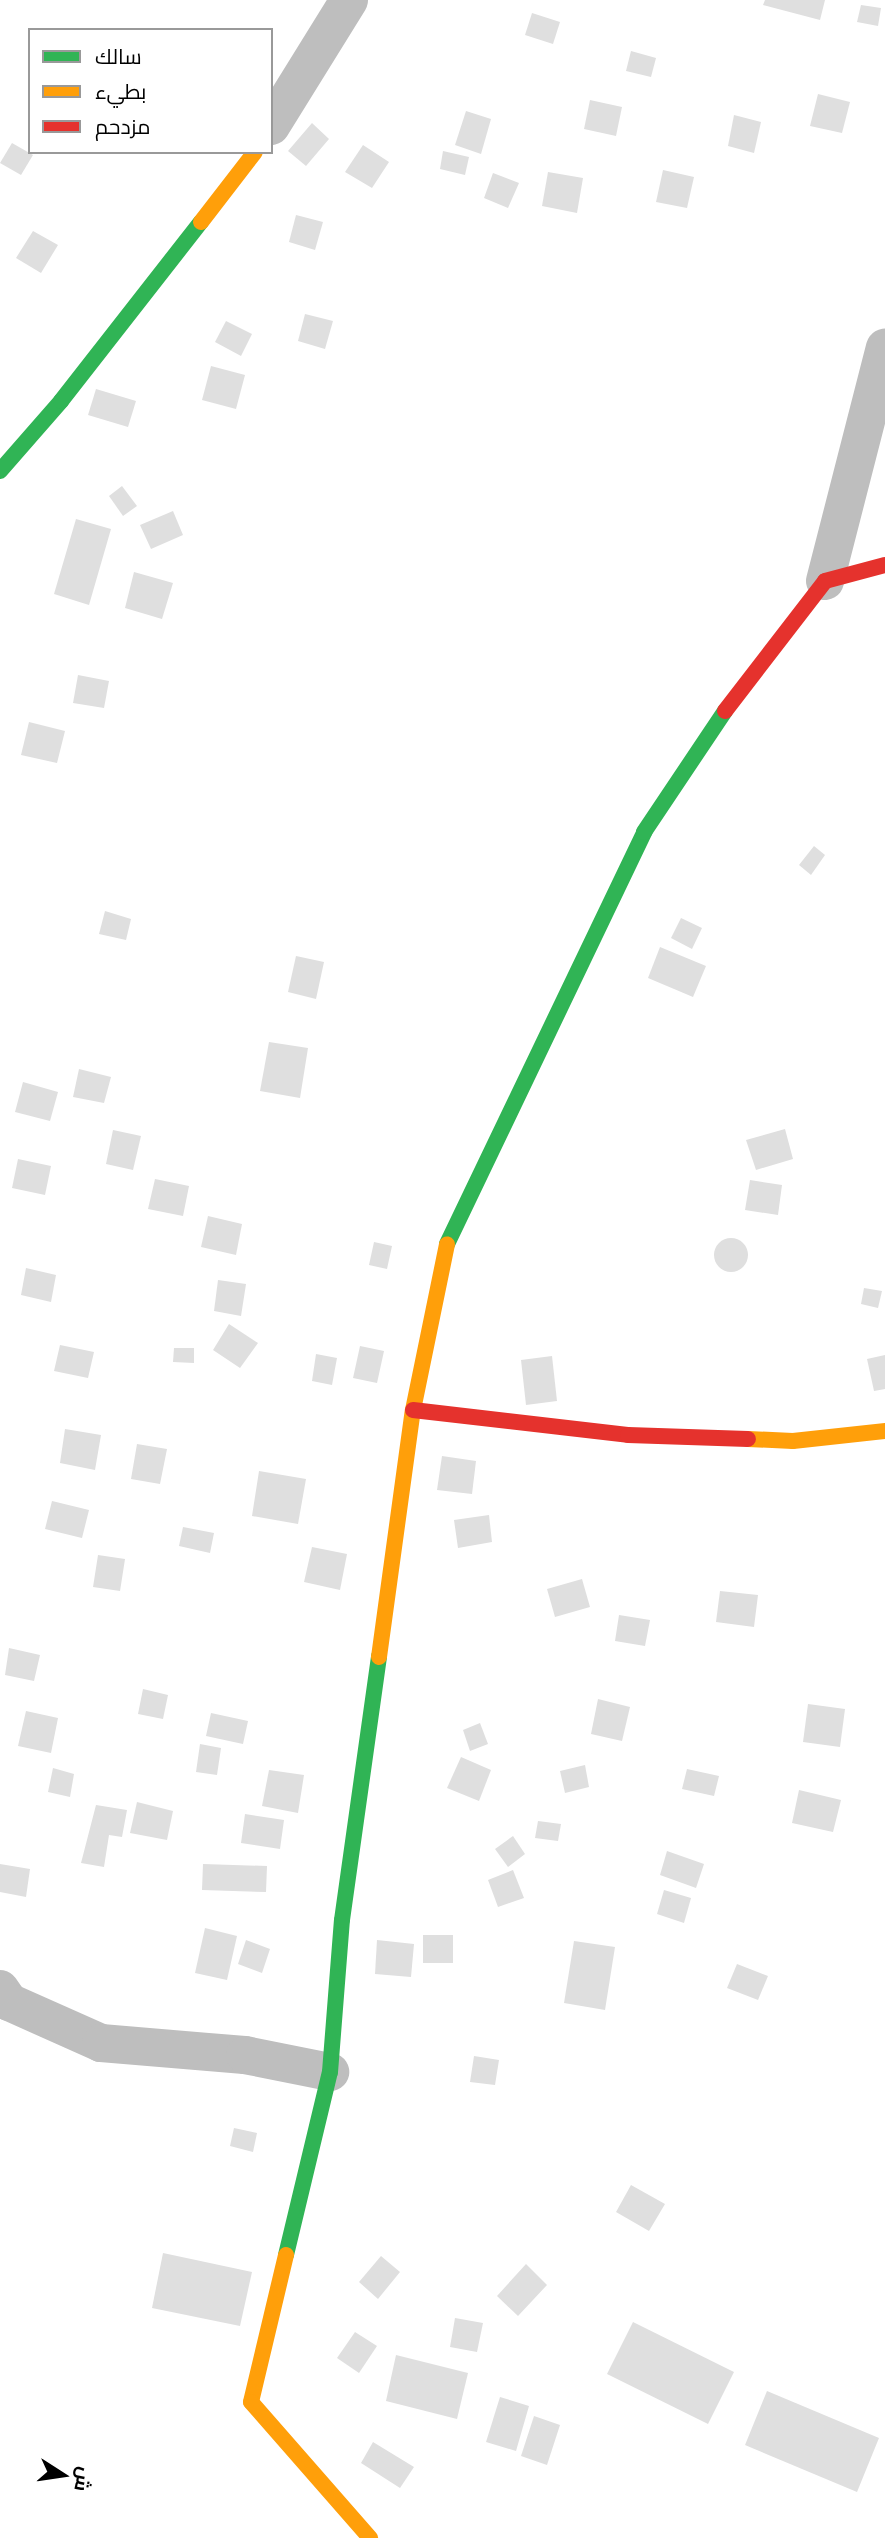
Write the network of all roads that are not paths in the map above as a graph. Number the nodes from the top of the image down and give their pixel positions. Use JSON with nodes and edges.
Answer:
{"nodes":[{"id":1,"x":349,"y":0,"type":"edge"},
{"id":2,"x":273,"y":123,"type":"edge"},
{"id":3,"x":254,"y":154,"type":"edge"},
{"id":4,"x":885,"y":348,"type":"edge"},
{"id":5,"x":0,"y":471,"type":"edge"},
{"id":6,"x":885,"y":565,"type":"edge"},
{"id":7,"x":825,"y":581,"type":"junction"},
{"id":8,"x":413,"y":1410,"type":"junction"},
{"id":9,"x":885,"y":1431,"type":"edge"},
{"id":10,"x":0,"y":1989,"type":"edge"},
{"id":11,"x":330,"y":2072,"type":"junction"},
{"id":12,"x":370,"y":2538,"type":"edge"}],
"edges":[{"from":1,"to":2,"type":"street"},
{"from":3,"to":5,"type":"street"},
{"from":4,"to":7,"type":"street"},
{"from":6,"to":7,"type":"street"},
{"from":7,"to":8,"type":"street"},
{"from":8,"to":9,"type":"street"},
{"from":8,"to":11,"type":"street"},
{"from":10,"to":11,"type":"street"},
{"from":11,"to":12,"type":"street"}]}
